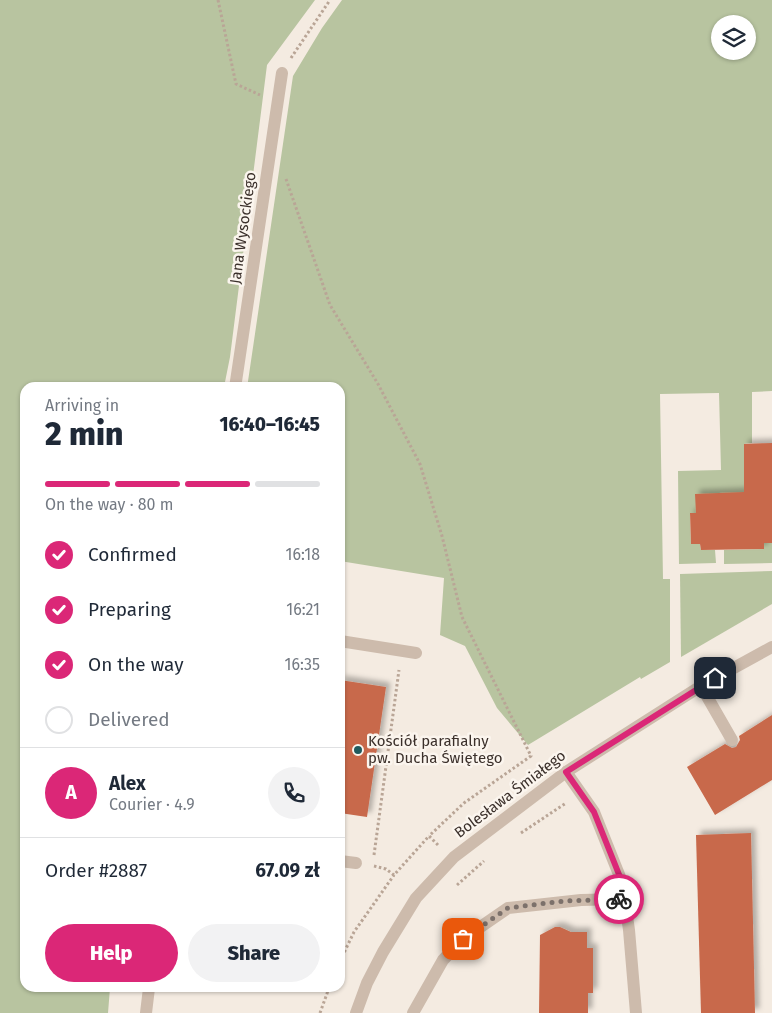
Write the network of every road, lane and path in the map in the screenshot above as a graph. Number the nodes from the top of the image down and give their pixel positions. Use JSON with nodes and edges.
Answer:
{"nodes":[{"id":1,"x":218,"y":0,"type":"edge"},
{"id":2,"x":330,"y":0,"type":"edge"},
{"id":3,"x":282,"y":73,"type":"joint"},
{"id":4,"x":277,"y":104,"type":"junction"},
{"id":5,"x":284,"y":172,"type":"dead end"},
{"id":6,"x":236,"y":382,"type":"edge"},
{"id":7,"x":345,"y":642,"type":"edge"},
{"id":8,"x":772,"y":647,"type":"edge"},
{"id":9,"x":401,"y":652,"type":"junction"},
{"id":10,"x":416,"y":653,"type":"dead end"},
{"id":11,"x":701,"y":686,"type":"junction"},
{"id":12,"x":732,"y":740,"type":"dead end"},
{"id":13,"x":566,"y":772,"type":"junction"},
{"id":14,"x":581,"y":792,"type":"junction"},
{"id":15,"x":520,"y":834,"type":"dead end"},
{"id":16,"x":429,"y":836,"type":"junction"},
{"id":17,"x":374,"y":856,"type":"dead end"},
{"id":18,"x":490,"y":856,"type":"dead end"},
{"id":19,"x":452,"y":859,"type":"junction"},
{"id":20,"x":345,"y":862,"type":"edge"},
{"id":21,"x":356,"y":864,"type":"dead end"},
{"id":22,"x":373,"y":865,"type":"dead end"},
{"id":23,"x":394,"y":876,"type":"junction"},
{"id":24,"x":455,"y":887,"type":"dead end"},
{"id":25,"x":625,"y":899,"type":"junction"},
{"id":26,"x":345,"y":951,"type":"edge"},
{"id":27,"x":149,"y":992,"type":"edge"},
{"id":28,"x":328,"y":992,"type":"edge"},
{"id":29,"x":146,"y":1013,"type":"edge"},
{"id":30,"x":320,"y":1013,"type":"edge"},
{"id":31,"x":356,"y":1013,"type":"edge"},
{"id":32,"x":413,"y":1013,"type":"edge"},
{"id":33,"x":636,"y":1013,"type":"edge"}],
"edges":[{"from":1,"to":4,"type":"path"},
{"from":2,"to":3,"type":"path"},
{"from":3,"to":4,"type":"street","name":"Jana Wysockiego"},
{"from":4,"to":6,"type":"street","name":"Jana Wysockiego"},
{"from":5,"to":16,"type":"path"},
{"from":7,"to":9,"type":"street"},
{"from":8,"to":11,"type":"street","name":"Bolesława Śmiałego"},
{"from":9,"to":10,"type":"street"},
{"from":9,"to":17,"type":"path"},
{"from":11,"to":12,"type":"street"},
{"from":11,"to":13,"type":"street","name":"Bolesława Śmiałego"},
{"from":13,"to":14,"type":"street"},
{"from":13,"to":19,"type":"street","name":"Bolesława Śmiałego"},
{"from":14,"to":15,"type":"path"},
{"from":14,"to":25,"type":"street"},
{"from":16,"to":19,"type":"path"},
{"from":16,"to":23,"type":"path"},
{"from":18,"to":24,"type":"path"},
{"from":19,"to":31,"type":"street","name":"Bolesława Śmiałego"},
{"from":20,"to":21,"type":"street"},
{"from":22,"to":23,"type":"path"},
{"from":23,"to":26,"type":"path"},
{"from":25,"to":32,"type":"street"},
{"from":25,"to":33,"type":"street"},
{"from":27,"to":29,"type":"street"},
{"from":28,"to":30,"type":"path"}]}
